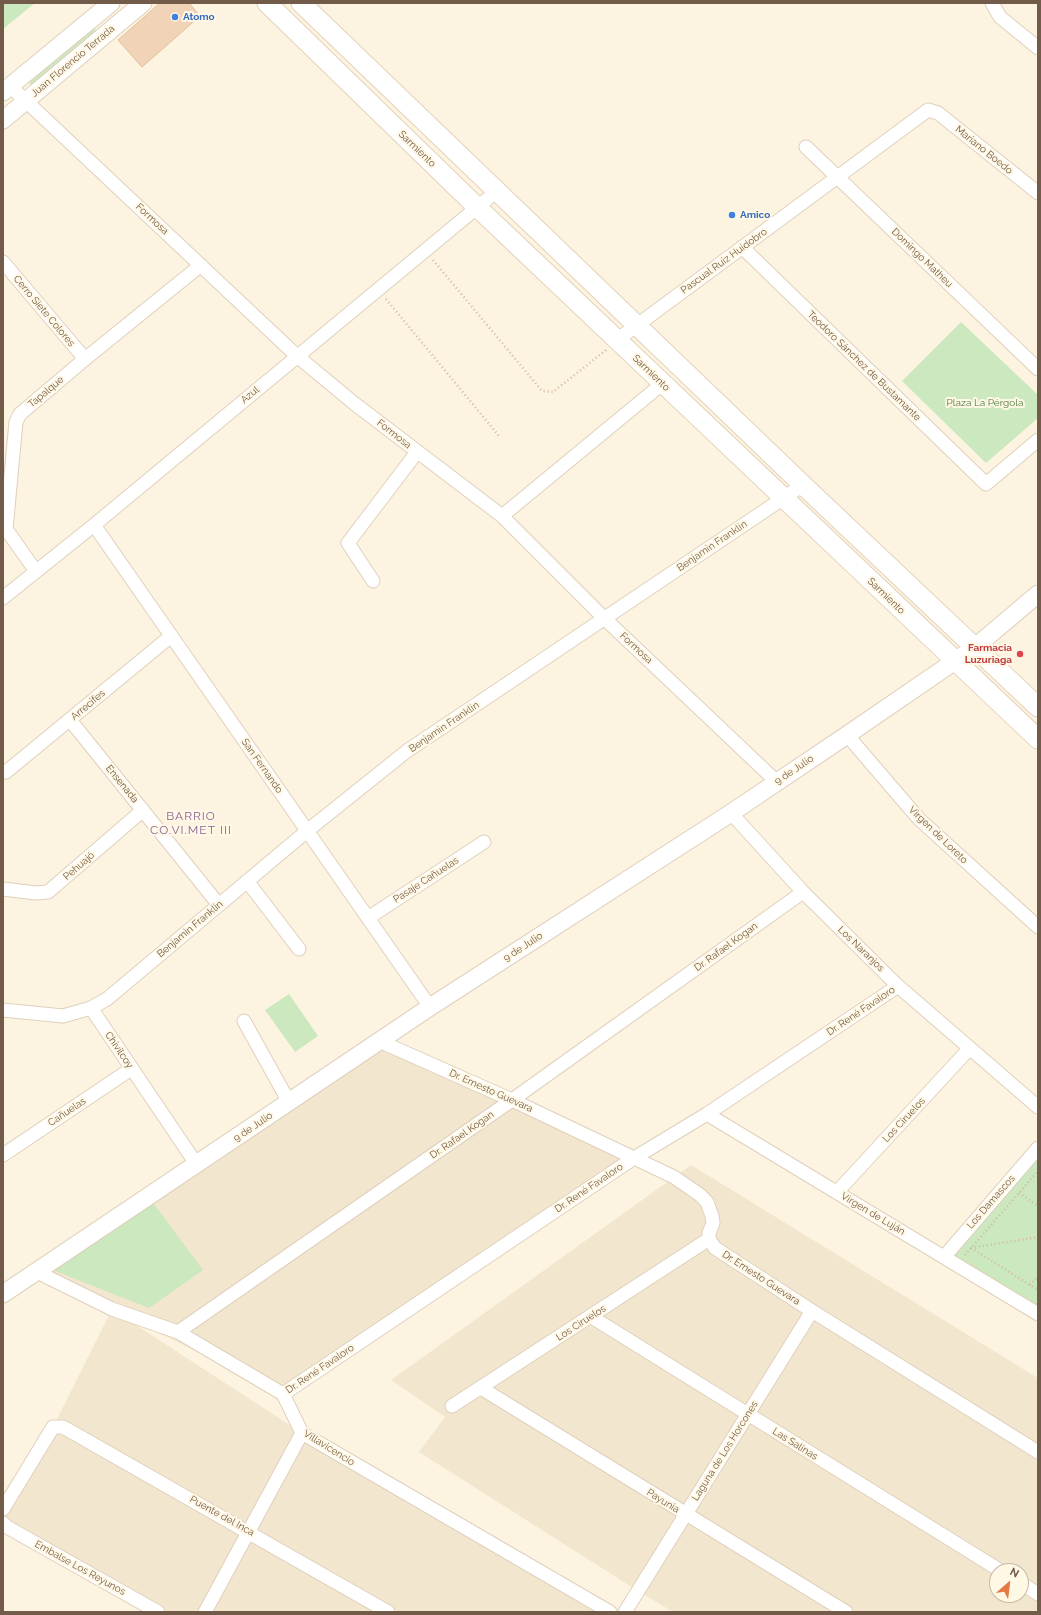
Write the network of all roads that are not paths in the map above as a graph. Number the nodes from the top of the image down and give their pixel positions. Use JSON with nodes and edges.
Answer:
{"nodes":[{"id":1,"x":143,"y":3,"type":"edge"},
{"id":2,"x":267,"y":3,"type":"edge"},
{"id":3,"x":301,"y":3,"type":"edge"},
{"id":4,"x":992,"y":3,"type":"edge"},
{"id":5,"x":107,"y":4,"type":"edge"},
{"id":6,"x":120,"y":23,"type":"junction"},
{"id":7,"x":1038,"y":48,"type":"edge"},
{"id":8,"x":6,"y":89,"type":"edge"},
{"id":9,"x":25,"y":101,"type":"junction"},
{"id":10,"x":928,"y":110,"type":"joint"},
{"id":11,"x":3,"y":120,"type":"edge"},
{"id":12,"x":806,"y":147,"type":"dead end"},
{"id":13,"x":838,"y":177,"type":"junction"},
{"id":14,"x":496,"y":191,"type":"junction"},
{"id":15,"x":1038,"y":193,"type":"edge"},
{"id":16,"x":478,"y":208,"type":"junction"},
{"id":17,"x":742,"y":248,"type":"junction"},
{"id":18,"x":200,"y":265,"type":"junction"},
{"id":19,"x":6,"y":271,"type":"edge"},
{"id":20,"x":636,"y":325,"type":"junction"},
{"id":21,"x":617,"y":340,"type":"junction"},
{"id":22,"x":298,"y":356,"type":"junction"},
{"id":23,"x":85,"y":359,"type":"junction"},
{"id":24,"x":1038,"y":369,"type":"edge"},
{"id":25,"x":662,"y":384,"type":"junction"},
{"id":26,"x":1038,"y":440,"type":"edge"},
{"id":27,"x":417,"y":452,"type":"junction"},
{"id":28,"x":803,"y":485,"type":"junction"},
{"id":29,"x":783,"y":498,"type":"junction"},
{"id":30,"x":502,"y":516,"type":"junction"},
{"id":31,"x":94,"y":525,"type":"junction"},
{"id":32,"x":36,"y":570,"type":"junction"},
{"id":33,"x":372,"y":582,"type":"dead end"},
{"id":34,"x":1038,"y":594,"type":"edge"},
{"id":35,"x":3,"y":598,"type":"edge"},
{"id":36,"x":604,"y":618,"type":"junction"},
{"id":37,"x":171,"y":636,"type":"junction"},
{"id":38,"x":974,"y":648,"type":"junction"},
{"id":39,"x":954,"y":661,"type":"junction"},
{"id":40,"x":1038,"y":707,"type":"edge"},
{"id":41,"x":70,"y":720,"type":"junction"},
{"id":42,"x":847,"y":735,"type":"junction"},
{"id":43,"x":1038,"y":739,"type":"edge"},
{"id":44,"x":3,"y":772,"type":"edge"},
{"id":45,"x":777,"y":782,"type":"junction"},
{"id":46,"x":143,"y":810,"type":"junction"},
{"id":47,"x":731,"y":813,"type":"junction"},
{"id":48,"x":307,"y":831,"type":"junction"},
{"id":49,"x":484,"y":842,"type":"dead end"},
{"id":50,"x":247,"y":881,"type":"junction"},
{"id":51,"x":3,"y":889,"type":"edge"},
{"id":52,"x":803,"y":892,"type":"junction"},
{"id":53,"x":219,"y":905,"type":"junction"},
{"id":54,"x":368,"y":918,"type":"junction"},
{"id":55,"x":1038,"y":927,"type":"edge"},
{"id":56,"x":299,"y":949,"type":"dead end"},
{"id":57,"x":898,"y":986,"type":"junction"},
{"id":58,"x":430,"y":1007,"type":"junction"},
{"id":59,"x":91,"y":1008,"type":"junction"},
{"id":60,"x":5,"y":1012,"type":"edge"},
{"id":61,"x":244,"y":1021,"type":"dead end"},
{"id":62,"x":379,"y":1041,"type":"junction"},
{"id":63,"x":970,"y":1048,"type":"junction"},
{"id":64,"x":131,"y":1069,"type":"junction"},
{"id":65,"x":512,"y":1100,"type":"junction"},
{"id":66,"x":289,"y":1102,"type":"junction"},
{"id":67,"x":1038,"y":1107,"type":"edge"},
{"id":68,"x":707,"y":1114,"type":"junction"},
{"id":69,"x":1038,"y":1148,"type":"edge"},
{"id":70,"x":3,"y":1156,"type":"edge"},
{"id":71,"x":634,"y":1158,"type":"junction"},
{"id":72,"x":197,"y":1165,"type":"junction"},
{"id":73,"x":837,"y":1192,"type":"junction"},
{"id":74,"x":709,"y":1239,"type":"junction"},
{"id":75,"x":944,"y":1257,"type":"junction"},
{"id":76,"x":37,"y":1272,"type":"junction"},
{"id":77,"x":3,"y":1294,"type":"edge"},
{"id":78,"x":812,"y":1311,"type":"junction"},
{"id":79,"x":1038,"y":1314,"type":"edge"},
{"id":80,"x":590,"y":1316,"type":"junction"},
{"id":81,"x":178,"y":1332,"type":"junction"},
{"id":82,"x":481,"y":1388,"type":"junction"},
{"id":83,"x":283,"y":1394,"type":"junction"},
{"id":84,"x":452,"y":1406,"type":"dead end"},
{"id":85,"x":748,"y":1414,"type":"junction"},
{"id":86,"x":302,"y":1433,"type":"junction"},
{"id":87,"x":1038,"y":1452,"type":"edge"},
{"id":88,"x":3,"y":1509,"type":"edge"},
{"id":89,"x":686,"y":1515,"type":"junction"},
{"id":90,"x":3,"y":1523,"type":"edge"},
{"id":91,"x":249,"y":1532,"type":"junction"},
{"id":92,"x":989,"y":1564,"type":"edge"},
{"id":93,"x":1029,"y":1588,"type":"edge"},
{"id":94,"x":1038,"y":1594,"type":"edge"},
{"id":95,"x":158,"y":1612,"type":"edge"},
{"id":96,"x":205,"y":1612,"type":"edge"},
{"id":97,"x":388,"y":1612,"type":"edge"},
{"id":98,"x":610,"y":1612,"type":"edge"},
{"id":99,"x":625,"y":1612,"type":"edge"},
{"id":100,"x":846,"y":1612,"type":"edge"}],
"edges":[{"from":1,"to":6,"type":"street","name":"Juan Florencio Terrada"},
{"from":2,"to":16,"type":"main road","name":"Sarmiento"},
{"from":3,"to":14,"type":"main road"},
{"from":4,"to":7,"type":"street"},
{"from":5,"to":6,"type":"street"},
{"from":5,"to":8,"type":"street","name":"Juan Florencio Terrada"},
{"from":6,"to":9,"type":"street","name":"Juan Florencio Terrada"},
{"from":8,"to":9,"type":"street","name":"Formosa"},
{"from":9,"to":11,"type":"street","name":"Juan Florencio Terrada"},
{"from":9,"to":18,"type":"street","name":"Formosa"},
{"from":10,"to":13,"type":"street","name":"Pascual Ruiz Huidobro"},
{"from":10,"to":15,"type":"street","name":"Mariano Boedo"},
{"from":12,"to":13,"type":"street","name":"Domingo Matheu"},
{"from":13,"to":17,"type":"street","name":"Pascual Ruiz Huidobro"},
{"from":13,"to":24,"type":"street","name":"Domingo Matheu"},
{"from":14,"to":16,"type":"street","name":"Azul"},
{"from":14,"to":20,"type":"main road"},
{"from":16,"to":21,"type":"main road","name":"Sarmiento"},
{"from":16,"to":22,"type":"street","name":"Azul"},
{"from":17,"to":20,"type":"street","name":"Pascual Ruiz Huidobro"},
{"from":17,"to":26,"type":"street","name":"Teodoro Sánchez de Bustamante"},
{"from":18,"to":22,"type":"street","name":"Formosa"},
{"from":18,"to":23,"type":"street","name":"Tapalque"},
{"from":19,"to":23,"type":"street","name":"Cerro Siete Colores"},
{"from":20,"to":21,"type":"street","name":"Pascual Ruiz Huidobro"},
{"from":20,"to":28,"type":"main road"},
{"from":21,"to":25,"type":"main road","name":"Sarmiento"},
{"from":22,"to":27,"type":"street","name":"Formosa"},
{"from":22,"to":31,"type":"street","name":"Azul"},
{"from":23,"to":32,"type":"street","name":"Tapalque"},
{"from":25,"to":29,"type":"main road","name":"Sarmiento"},
{"from":25,"to":30,"type":"street"},
{"from":27,"to":30,"type":"street","name":"Formosa"},
{"from":27,"to":33,"type":"street"},
{"from":28,"to":29,"type":"street","name":"Benjamin Franklin"},
{"from":28,"to":38,"type":"main road"},
{"from":29,"to":36,"type":"street","name":"Benjamin Franklin"},
{"from":29,"to":39,"type":"main road","name":"Sarmiento"},
{"from":30,"to":36,"type":"street","name":"Formosa"},
{"from":31,"to":32,"type":"street","name":"Azul"},
{"from":31,"to":37,"type":"street","name":"San Fernando"},
{"from":32,"to":35,"type":"street","name":"Azul"},
{"from":34,"to":38,"type":"street","name":"9 de Julio"},
{"from":36,"to":45,"type":"street","name":"Formosa"},
{"from":36,"to":48,"type":"street","name":"Benjamin Franklin"},
{"from":37,"to":41,"type":"street","name":"Arrecifes"},
{"from":37,"to":48,"type":"street","name":"San Fernando"},
{"from":38,"to":39,"type":"street","name":"9 de Julio"},
{"from":38,"to":40,"type":"main road"},
{"from":39,"to":42,"type":"street","name":"9 de Julio"},
{"from":39,"to":43,"type":"main road","name":"Sarmiento"},
{"from":41,"to":44,"type":"street","name":"Arrecifes"},
{"from":41,"to":46,"type":"street","name":"Ensenada"},
{"from":42,"to":45,"type":"street","name":"9 de Julio"},
{"from":42,"to":55,"type":"street","name":"Virgen de Loreto"},
{"from":45,"to":47,"type":"street","name":"9 de Julio"},
{"from":46,"to":51,"type":"street","name":"Pehuajó"},
{"from":46,"to":53,"type":"street","name":"Ensenada"},
{"from":47,"to":52,"type":"street","name":"Los Naranjos"},
{"from":47,"to":58,"type":"street","name":"9 de Julio"},
{"from":48,"to":50,"type":"street","name":"Benjamin Franklin"},
{"from":48,"to":54,"type":"street","name":"San Fernando"},
{"from":49,"to":54,"type":"street","name":"Pasaje Cañuelas"},
{"from":50,"to":53,"type":"street","name":"Benjamin Franklin"},
{"from":50,"to":56,"type":"street"},
{"from":52,"to":57,"type":"street","name":"Los Naranjos"},
{"from":52,"to":65,"type":"street","name":"Dr. Rafael Kogan"},
{"from":53,"to":59,"type":"street","name":"Benjamin Franklin"},
{"from":54,"to":58,"type":"street","name":"San Fernando"},
{"from":57,"to":63,"type":"street","name":"Los Naranjos"},
{"from":57,"to":68,"type":"street","name":"Dr. René Favaloro"},
{"from":58,"to":62,"type":"street","name":"9 de Julio"},
{"from":59,"to":60,"type":"street"},
{"from":59,"to":64,"type":"street","name":"Chivilcoy"},
{"from":61,"to":66,"type":"street"},
{"from":62,"to":65,"type":"street","name":"Dr. Ernesto Guevara"},
{"from":62,"to":66,"type":"street","name":"9 de Julio"},
{"from":63,"to":67,"type":"street","name":"Los Naranjos"},
{"from":63,"to":73,"type":"street","name":"Los Ciruelos"},
{"from":64,"to":70,"type":"street","name":"Cañuelas"},
{"from":64,"to":72,"type":"street","name":"Chivilcoy"},
{"from":65,"to":71,"type":"street","name":"Dr. Ernesto Guevara"},
{"from":65,"to":81,"type":"street","name":"Dr. Rafael Kogan"},
{"from":66,"to":72,"type":"street","name":"9 de Julio"},
{"from":68,"to":71,"type":"street","name":"Dr. René Favaloro"},
{"from":68,"to":73,"type":"street","name":"Virgen de Luján"},
{"from":69,"to":75,"type":"street","name":"Los Damascos"},
{"from":71,"to":74,"type":"street","name":"Dr. Ernesto Guevara"},
{"from":71,"to":83,"type":"street","name":"Dr. René Favaloro"},
{"from":72,"to":76,"type":"street","name":"9 de Julio"},
{"from":73,"to":75,"type":"street","name":"Virgen de Luján"},
{"from":74,"to":78,"type":"street","name":"Dr. Ernesto Guevara"},
{"from":74,"to":80,"type":"street","name":"Los Ciruelos"},
{"from":75,"to":79,"type":"street","name":"Virgen de Luján"},
{"from":76,"to":77,"type":"street","name":"9 de Julio"},
{"from":76,"to":81,"type":"street"},
{"from":78,"to":85,"type":"street","name":"Laguna de Los Horcones"},
{"from":78,"to":87,"type":"street","name":"Dr. Ernesto Guevara"},
{"from":80,"to":82,"type":"street","name":"Los Ciruelos"},
{"from":80,"to":85,"type":"street","name":"Las Salinas"},
{"from":81,"to":83,"type":"street"},
{"from":82,"to":84,"type":"street","name":"Los Ciruelos"},
{"from":82,"to":89,"type":"street","name":"Payunia"},
{"from":83,"to":86,"type":"street","name":"Villavicencio"},
{"from":85,"to":89,"type":"street","name":"Laguna de Los Horcones"},
{"from":85,"to":92,"type":"street","name":"Las Salinas"},
{"from":86,"to":91,"type":"street"},
{"from":86,"to":98,"type":"street","name":"Villavicencio"},
{"from":88,"to":91,"type":"street","name":"Puente del Inca"},
{"from":89,"to":99,"type":"street","name":"Laguna de Los Horcones"},
{"from":89,"to":100,"type":"street","name":"Payunia"},
{"from":90,"to":95,"type":"street","name":"Embalse Los Reyunos"},
{"from":91,"to":96,"type":"street"},
{"from":91,"to":97,"type":"street","name":"Puente del Inca"},
{"from":93,"to":94,"type":"street"}]}
